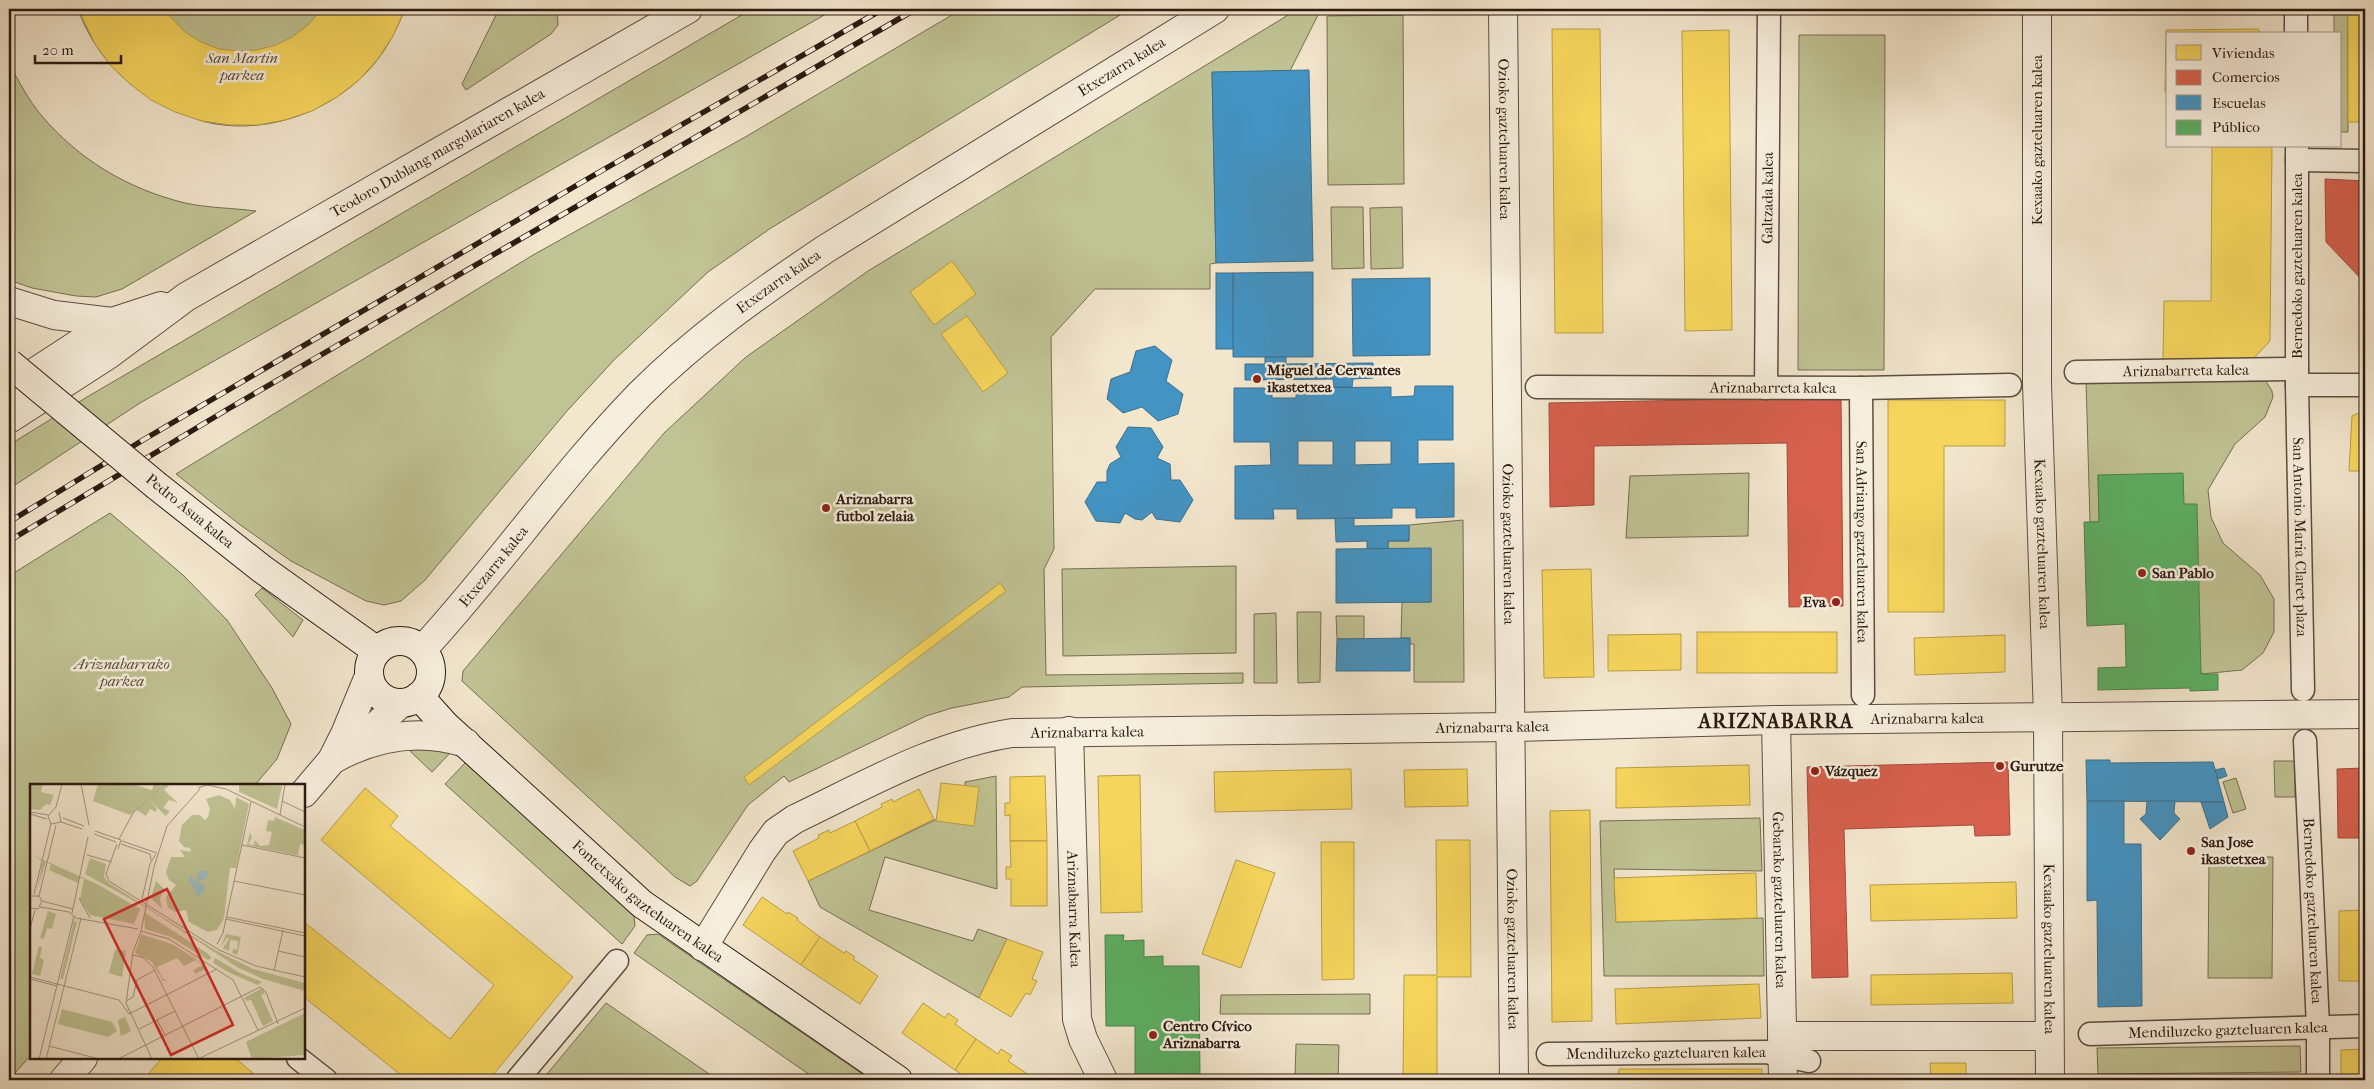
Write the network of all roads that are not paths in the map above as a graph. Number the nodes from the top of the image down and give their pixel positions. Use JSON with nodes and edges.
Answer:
{"nodes":[{"id":1,"x":688,"y":9,"type":"edge"},
{"id":2,"x":1214,"y":9,"type":"edge"},
{"id":3,"x":1503,"y":9,"type":"edge"},
{"id":4,"x":1769,"y":9,"type":"edge"},
{"id":5,"x":2037,"y":9,"type":"edge"},
{"id":6,"x":2296,"y":9,"type":"edge"},
{"id":7,"x":2296,"y":32,"type":"edge"},
{"id":8,"x":2297,"y":153,"type":"edge"},
{"id":9,"x":2365,"y":162,"type":"edge"},
{"id":10,"x":186,"y":297,"type":"junction"},
{"id":11,"x":9,"y":301,"type":"edge"},
{"id":12,"x":112,"y":322,"type":"junction"},
{"id":13,"x":9,"y":364,"type":"edge"},
{"id":14,"x":2076,"y":372,"type":"dead end"},
{"id":15,"x":2297,"y":377,"type":"junction"},
{"id":16,"x":2010,"y":385,"type":"dead end"},
{"id":17,"x":2365,"y":385,"type":"edge"},
{"id":18,"x":1536,"y":387,"type":"dead end"},
{"id":19,"x":1766,"y":388,"type":"junction"},
{"id":20,"x":1861,"y":388,"type":"junction"},
{"id":21,"x":9,"y":390,"type":"edge"},
{"id":22,"x":9,"y":418,"type":"edge"},
{"id":23,"x":422,"y":650,"type":"junction"},
{"id":24,"x":373,"y":664,"type":"junction"},
{"id":25,"x":2303,"y":690,"type":"dead end"},
{"id":26,"x":1863,"y":695,"type":"dead end"},
{"id":27,"x":410,"y":699,"type":"junction"},
{"id":28,"x":2365,"y":714,"type":"edge"},
{"id":29,"x":2048,"y":717,"type":"junction"},
{"id":30,"x":1776,"y":720,"type":"junction"},
{"id":31,"x":1510,"y":726,"type":"junction"},
{"id":32,"x":1069,"y":730,"type":"junction"},
{"id":33,"x":2304,"y":741,"type":"dead end"},
{"id":34,"x":466,"y":743,"type":"junction"},
{"id":35,"x":342,"y":754,"type":"junction"},
{"id":36,"x":305,"y":793,"type":"edge"},
{"id":37,"x":703,"y":947,"type":"junction"},
{"id":38,"x":616,"y":961,"type":"dead end"},
{"id":39,"x":2318,"y":1026,"type":"junction"},
{"id":40,"x":2365,"y":1026,"type":"edge"},
{"id":41,"x":2090,"y":1034,"type":"dead end"},
{"id":42,"x":2048,"y":1036,"type":"junction"},
{"id":43,"x":1548,"y":1054,"type":"dead end"},
{"id":44,"x":1783,"y":1057,"type":"edge"},
{"id":45,"x":82,"y":1059,"type":"edge"},
{"id":46,"x":299,"y":1059,"type":"edge"},
{"id":47,"x":1809,"y":1061,"type":"dead end"},
{"id":48,"x":64,"y":1080,"type":"edge"},
{"id":49,"x":326,"y":1080,"type":"edge"},
{"id":50,"x":517,"y":1080,"type":"edge"},
{"id":51,"x":898,"y":1080,"type":"edge"},
{"id":52,"x":1103,"y":1080,"type":"edge"},
{"id":53,"x":1514,"y":1080,"type":"edge"},
{"id":54,"x":2050,"y":1080,"type":"edge"},
{"id":55,"x":2318,"y":1080,"type":"edge"}],
"edges":[{"from":1,"to":10,"type":"street","name":"Teodoro Dublang margolariaren kalea"},
{"from":2,"to":23,"type":"street","name":"Etxezarra kalea"},
{"from":3,"to":31,"type":"street","name":"Ozioko gazteluaren kalea"},
{"from":4,"to":19,"type":"street","name":"Galtzada kalea"},
{"from":5,"to":29,"type":"street","name":"Kexaako gazteluaren kalea"},
{"from":6,"to":7,"type":"street"},
{"from":8,"to":9,"type":"street"},
{"from":8,"to":15,"type":"street","name":"Bernedoko gazteluaren kalea"},
{"from":10,"to":12,"type":"street","name":"Teodoro Dublang margolariaren kalea"},
{"from":10,"to":22,"type":"street","name":"Teodoro Dublang margolariaren kalea"},
{"from":11,"to":12,"type":"street"},
{"from":12,"to":21,"type":"street","name":"Teodoro Dublang margolariaren kalea"},
{"from":13,"to":24,"type":"street","name":"Pedro Asua kalea","bridge":true},
{"from":14,"to":15,"type":"street","name":"Ariznabarreta kalea"},
{"from":15,"to":17,"type":"street","name":"Ariznabarreta kalea"},
{"from":15,"to":25,"type":"street","name":"San Antonio Maria Claret plaza"},
{"from":16,"to":20,"type":"street","name":"Ariznabarreta kalea"},
{"from":18,"to":19,"type":"street","name":"Ariznabarreta kalea"},
{"from":19,"to":20,"type":"street","name":"Ariznabarreta kalea"},
{"from":20,"to":26,"type":"street","name":"San Adriango gazteluaren kalea"},
{"from":23,"to":24,"type":"street"},
{"from":23,"to":27,"type":"street"},
{"from":24,"to":27,"type":"street"},
{"from":24,"to":35,"type":"street"},
{"from":27,"to":34,"type":"street","name":"Fontetxako gazteluaren kalea"},
{"from":27,"to":35,"type":"street"},
{"from":28,"to":29,"type":"street","name":"Ariznabarra kalea"},
{"from":29,"to":30,"type":"street","name":"Ariznabarra kalea"},
{"from":29,"to":42,"type":"street","name":"Kexaako gazteluaren kalea"},
{"from":30,"to":31,"type":"street","name":"Ariznabarra kalea"},
{"from":30,"to":44,"type":"street","name":"Gebarako gazteluaren kalea"},
{"from":31,"to":32,"type":"street","name":"Ariznabarra kalea"},
{"from":31,"to":53,"type":"street","name":"Ozioko gazteluaren kalea"},
{"from":32,"to":37,"type":"street","name":"Ariznabarra kalea"},
{"from":32,"to":52,"type":"street","name":"Ariznabarra Kalea"},
{"from":33,"to":39,"type":"street","name":"Bernedoko gazteluaren kalea"},
{"from":34,"to":35,"type":"street"},
{"from":34,"to":37,"type":"street","name":"Fontetxako gazteluaren kalea"},
{"from":35,"to":36,"type":"street"},
{"from":37,"to":51,"type":"street","name":"Fontetxako gazteluaren kalea"},
{"from":38,"to":50,"type":"street"},
{"from":39,"to":40,"type":"street","name":"Mendiluzeko gazteluaren kalea"},
{"from":39,"to":41,"type":"street","name":"Mendiluzeko gazteluaren kalea"},
{"from":39,"to":55,"type":"street","name":"Bernedoko gazteluaren kalea"},
{"from":42,"to":44,"type":"street","name":"Mendiluzeko gazteluaren kalea"},
{"from":42,"to":54,"type":"street","name":"Kexaako gazteluaren kalea"},
{"from":43,"to":44,"type":"street","name":"Mendiluzeko gazteluaren kalea"},
{"from":44,"to":47,"type":"street"},
{"from":45,"to":48,"type":"street"},
{"from":46,"to":49,"type":"street"}]}
